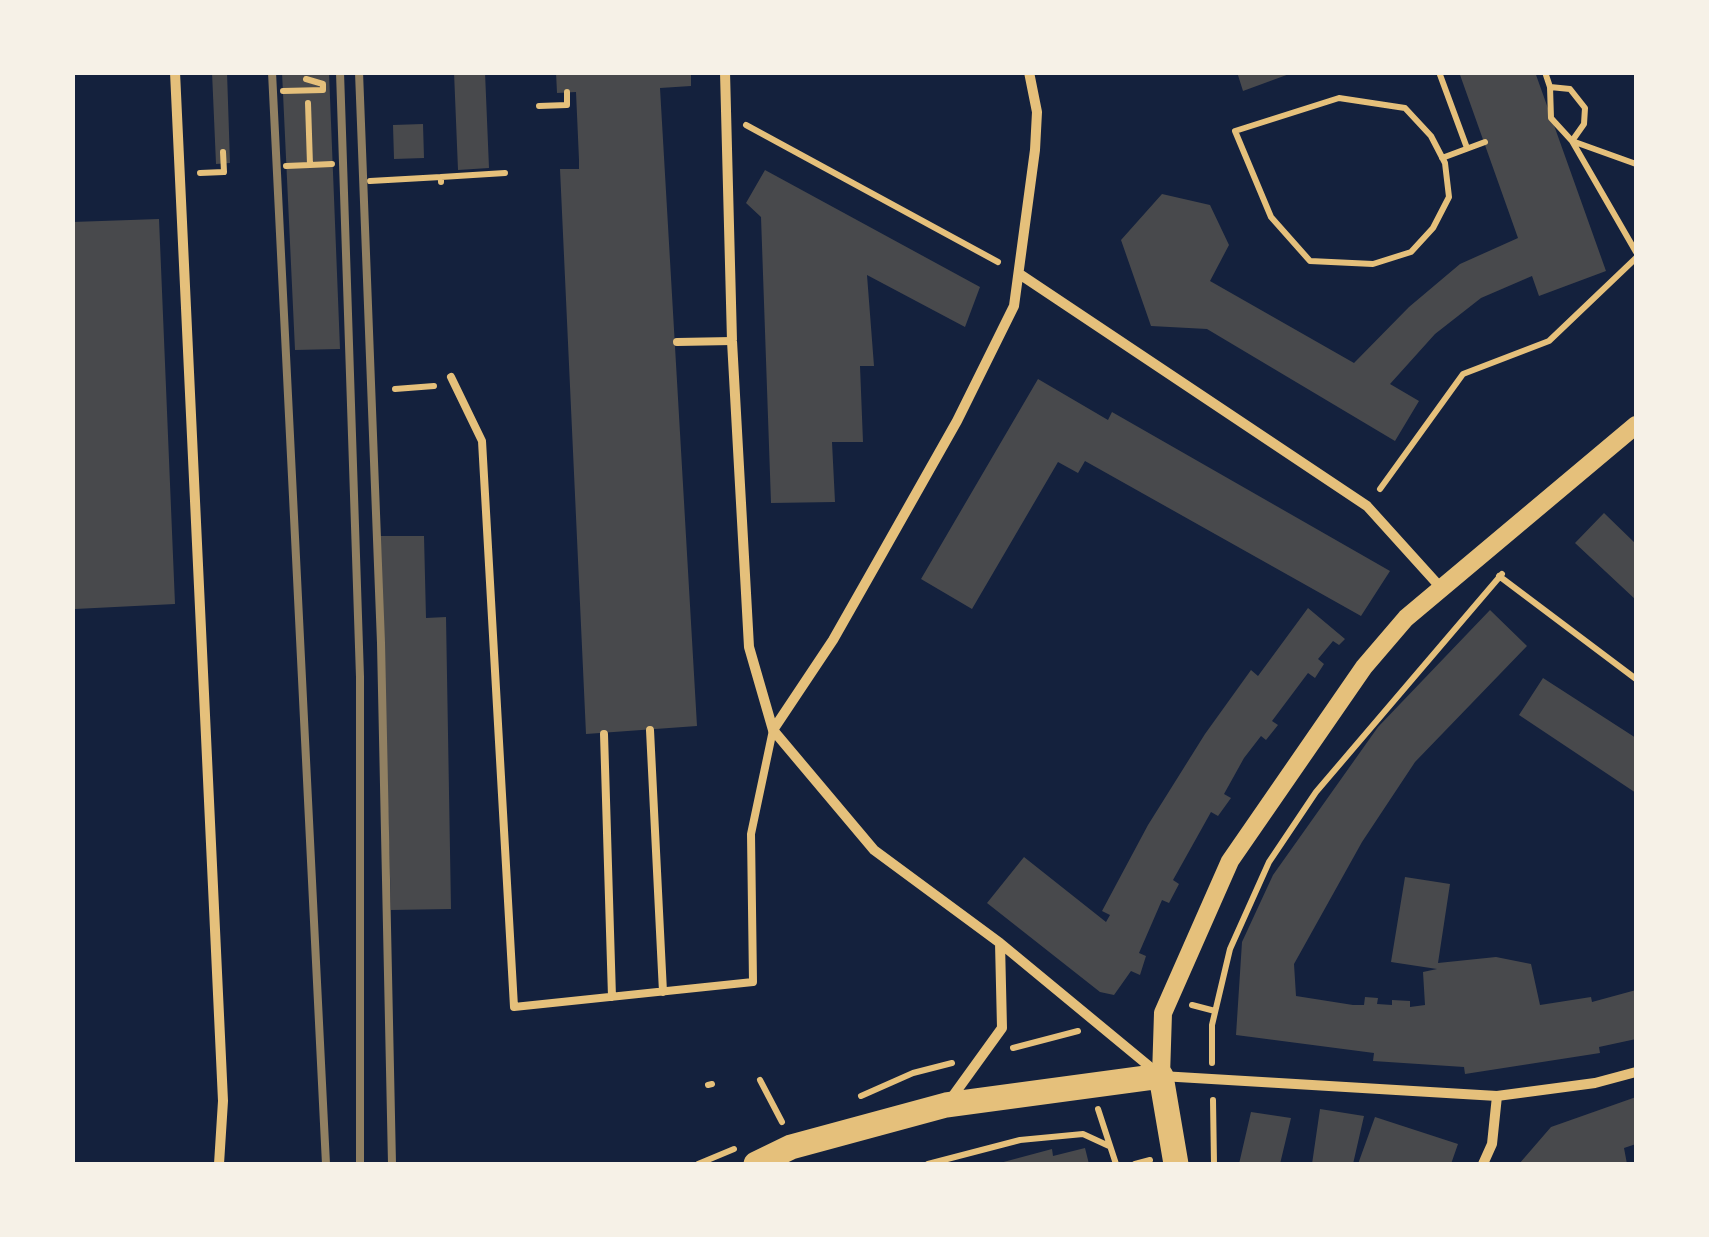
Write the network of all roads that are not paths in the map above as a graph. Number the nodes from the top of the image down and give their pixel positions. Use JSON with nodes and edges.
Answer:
{"nodes":[{"id":1,"x":175,"y":72,"type":"edge"},
{"id":2,"x":725,"y":72,"type":"edge"},
{"id":3,"x":1029,"y":72,"type":"edge"},
{"id":4,"x":1022,"y":275,"type":"junction"},
{"id":5,"x":732,"y":341,"type":"junction"},
{"id":6,"x":677,"y":342,"type":"dead end"},
{"id":7,"x":453,"y":381,"type":"road end"},
{"id":8,"x":1636,"y":425,"type":"edge"},
{"id":9,"x":1442,"y":589,"type":"junction"},
{"id":10,"x":650,"y":730,"type":"dead end"},
{"id":11,"x":773,"y":730,"type":"junction"},
{"id":12,"x":604,"y":734,"type":"dead end"},
{"id":13,"x":1000,"y":943,"type":"junction"},
{"id":14,"x":663,"y":992,"type":"junction"},
{"id":15,"x":612,"y":998,"type":"junction"},
{"id":16,"x":1636,"y":1072,"type":"edge"},
{"id":17,"x":1161,"y":1076,"type":"junction"},
{"id":18,"x":1497,"y":1096,"type":"junction"},
{"id":19,"x":946,"y":1105,"type":"junction"},
{"id":20,"x":219,"y":1164,"type":"edge"},
{"id":21,"x":756,"y":1164,"type":"edge"},
{"id":22,"x":1176,"y":1164,"type":"edge"},
{"id":23,"x":1482,"y":1164,"type":"edge"}],
"edges":[{"from":1,"to":20,"type":"street"},
{"from":2,"to":5,"type":"street"},
{"from":3,"to":4,"type":"street"},
{"from":4,"to":9,"type":"street"},
{"from":4,"to":11,"type":"street"},
{"from":5,"to":6,"type":"lane"},
{"from":5,"to":11,"type":"street"},
{"from":7,"to":15,"type":"lane"},
{"from":8,"to":9,"type":"street"},
{"from":9,"to":17,"type":"street"},
{"from":10,"to":14,"type":"lane"},
{"from":11,"to":13,"type":"street"},
{"from":11,"to":14,"type":"lane"},
{"from":12,"to":15,"type":"lane"},
{"from":13,"to":17,"type":"street"},
{"from":13,"to":19,"type":"street"},
{"from":14,"to":15,"type":"lane"},
{"from":16,"to":18,"type":"street"},
{"from":17,"to":18,"type":"street"},
{"from":17,"to":19,"type":"main road"},
{"from":17,"to":22,"type":"main road"},
{"from":18,"to":23,"type":"street"},
{"from":19,"to":21,"type":"main road"}]}
